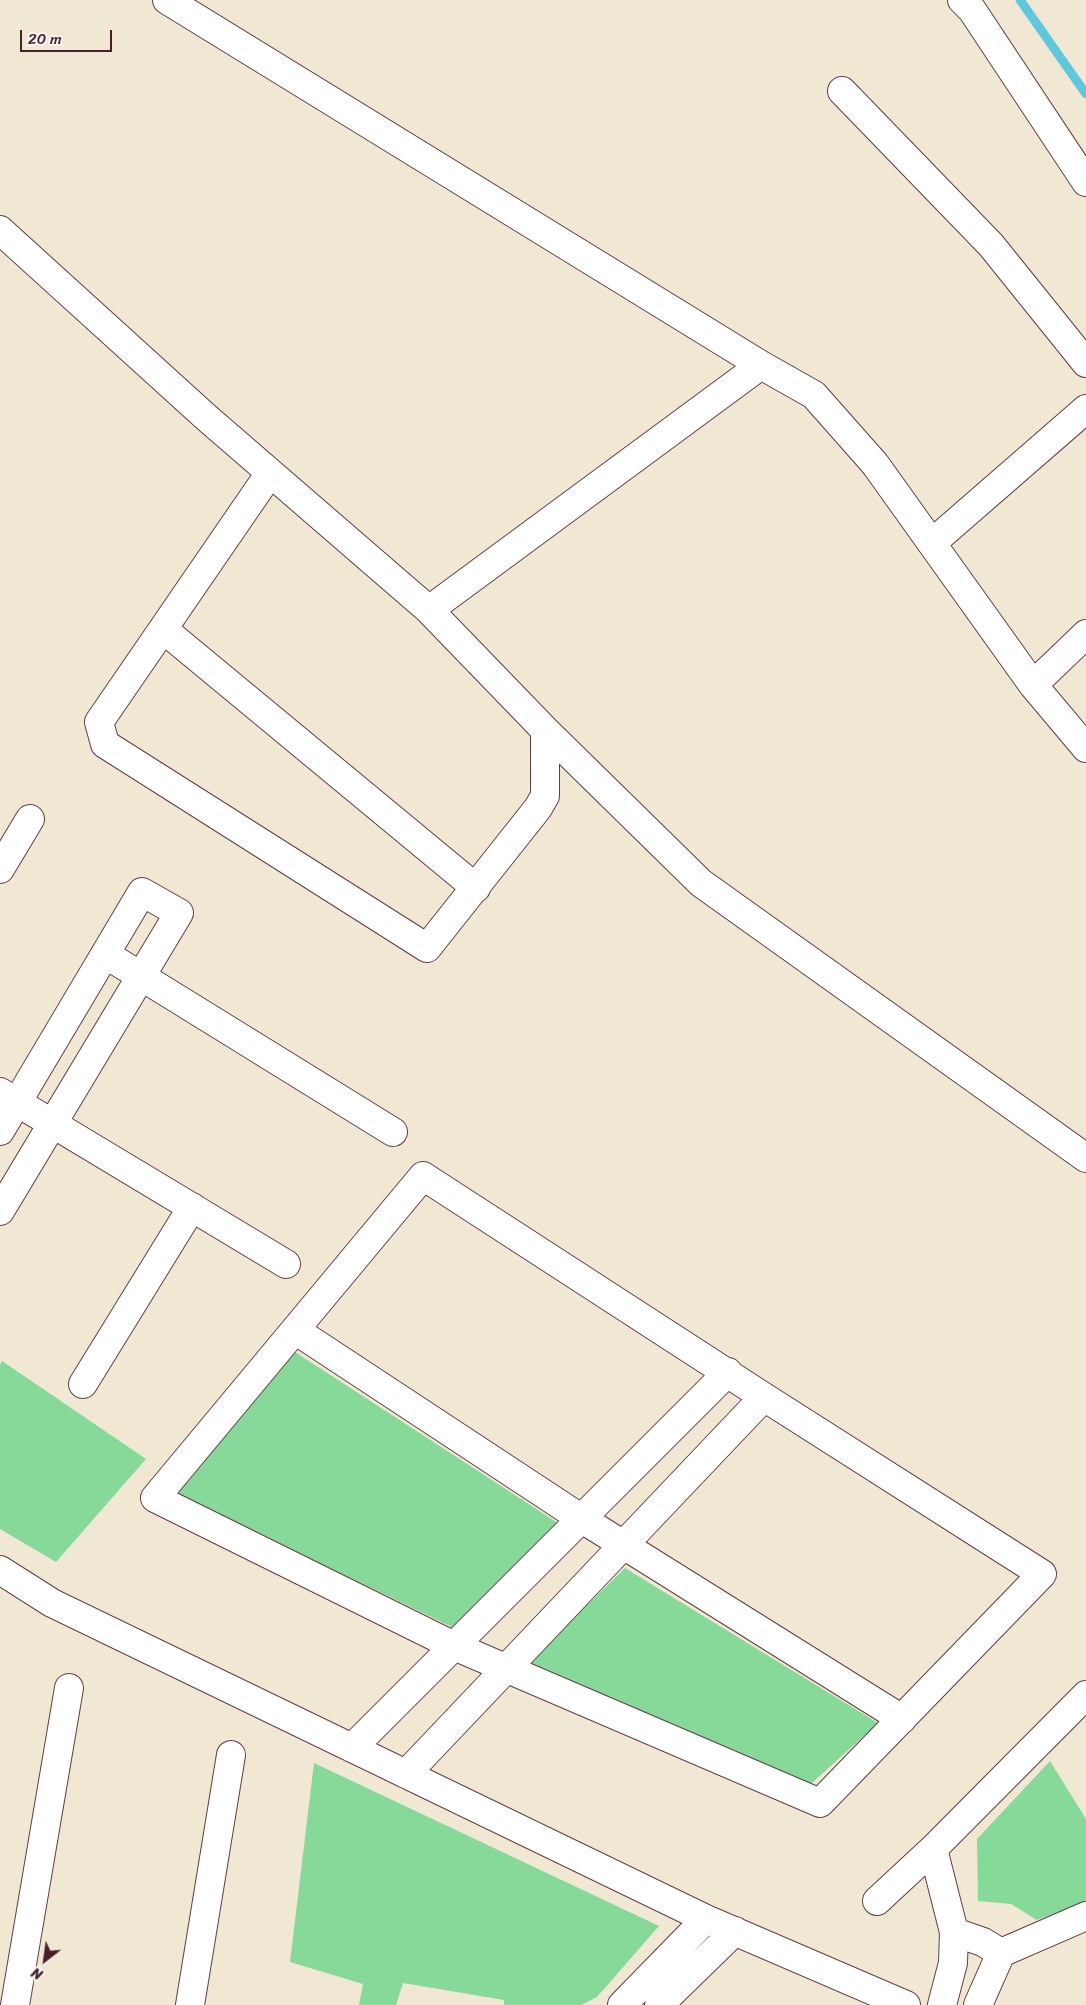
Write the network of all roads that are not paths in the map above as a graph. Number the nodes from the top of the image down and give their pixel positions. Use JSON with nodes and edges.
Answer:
{"nodes":[{"id":1,"x":167,"y":0,"type":"edge"},
{"id":2,"x":962,"y":0,"type":"edge"},
{"id":3,"x":842,"y":91,"type":"dead end"},
{"id":4,"x":1086,"y":182,"type":"edge"},
{"id":5,"x":0,"y":230,"type":"edge"},
{"id":6,"x":1086,"y":363,"type":"edge"},
{"id":7,"x":761,"y":365,"type":"junction"},
{"id":8,"x":1086,"y":409,"type":"edge"},
{"id":9,"x":270,"y":473,"type":"junction"},
{"id":10,"x":932,"y":543,"type":"junction"},
{"id":11,"x":428,"y":610,"type":"junction"},
{"id":12,"x":163,"y":629,"type":"junction"},
{"id":13,"x":1086,"y":634,"type":"edge"},
{"id":14,"x":1033,"y":685,"type":"junction"},
{"id":15,"x":545,"y":730,"type":"junction"},
{"id":16,"x":1086,"y":748,"type":"edge"},
{"id":17,"x":30,"y":819,"type":"dead end"},
{"id":18,"x":0,"y":869,"type":"edge"},
{"id":19,"x":476,"y":888,"type":"junction"},
{"id":20,"x":106,"y":954,"type":"junction"},
{"id":21,"x":141,"y":975,"type":"junction"},
{"id":22,"x":8,"y":1097,"type":"edge"},
{"id":23,"x":53,"y":1123,"type":"junction"},
{"id":24,"x":0,"y":1131,"type":"edge"},
{"id":25,"x":393,"y":1132,"type":"dead end"},
{"id":26,"x":1086,"y":1158,"type":"edge"},
{"id":27,"x":192,"y":1207,"type":"junction"},
{"id":28,"x":0,"y":1211,"type":"edge"},
{"id":29,"x":286,"y":1264,"type":"dead end"},
{"id":30,"x":294,"y":1330,"type":"junction"},
{"id":31,"x":728,"y":1372,"type":"junction"},
{"id":32,"x":83,"y":1384,"type":"dead end"},
{"id":33,"x":764,"y":1397,"type":"junction"},
{"id":34,"x":582,"y":1519,"type":"junction"},
{"id":35,"x":625,"y":1544,"type":"junction"},
{"id":36,"x":0,"y":1570,"type":"edge"},
{"id":37,"x":454,"y":1646,"type":"junction"},
{"id":38,"x":507,"y":1668,"type":"junction"},
{"id":39,"x":69,"y":1688,"type":"dead end"},
{"id":40,"x":1086,"y":1695,"type":"edge"},
{"id":41,"x":902,"y":1719,"type":"junction"},
{"id":42,"x":352,"y":1748,"type":"junction"},
{"id":43,"x":231,"y":1755,"type":"dead end"},
{"id":44,"x":406,"y":1774,"type":"junction"},
{"id":45,"x":933,"y":1849,"type":"junction"},
{"id":46,"x":877,"y":1901,"type":"dead end"},
{"id":47,"x":1086,"y":1916,"type":"edge"},
{"id":48,"x":706,"y":1919,"type":"junction"},
{"id":49,"x":734,"y":1931,"type":"junction"},
{"id":50,"x":954,"y":1932,"type":"junction"},
{"id":51,"x":1001,"y":1953,"type":"junction"},
{"id":52,"x":15,"y":2005,"type":"edge"},
{"id":53,"x":190,"y":2005,"type":"edge"},
{"id":54,"x":622,"y":2005,"type":"edge"},
{"id":55,"x":660,"y":2005,"type":"edge"},
{"id":56,"x":906,"y":2005,"type":"edge"},
{"id":57,"x":942,"y":2005,"type":"edge"},
{"id":58,"x":978,"y":2005,"type":"edge"}],
"edges":[{"from":1,"to":7,"type":"street"},
{"from":2,"to":4,"type":"street"},
{"from":3,"to":6,"type":"street"},
{"from":5,"to":9,"type":"street"},
{"from":7,"to":10,"type":"street"},
{"from":7,"to":11,"type":"street"},
{"from":8,"to":10,"type":"street"},
{"from":9,"to":11,"type":"street"},
{"from":9,"to":12,"type":"street"},
{"from":10,"to":14,"type":"street"},
{"from":11,"to":15,"type":"street"},
{"from":12,"to":19,"type":"street"},
{"from":12,"to":19,"type":"street"},
{"from":13,"to":14,"type":"street"},
{"from":14,"to":16,"type":"street"},
{"from":15,"to":19,"type":"street"},
{"from":15,"to":26,"type":"street"},
{"from":17,"to":18,"type":"street"},
{"from":20,"to":21,"type":"street"},
{"from":20,"to":21,"type":"street"},
{"from":20,"to":22,"type":"street"},
{"from":21,"to":23,"type":"street"},
{"from":21,"to":25,"type":"street"},
{"from":22,"to":23,"type":"street"},
{"from":22,"to":24,"type":"street"},
{"from":23,"to":27,"type":"street"},
{"from":23,"to":28,"type":"street"},
{"from":27,"to":29,"type":"street"},
{"from":27,"to":32,"type":"street"},
{"from":30,"to":31,"type":"street"},
{"from":30,"to":34,"type":"street"},
{"from":30,"to":37,"type":"street"},
{"from":31,"to":33,"type":"street"},
{"from":31,"to":34,"type":"street"},
{"from":33,"to":35,"type":"street"},
{"from":33,"to":41,"type":"street"},
{"from":34,"to":35,"type":"street"},
{"from":34,"to":37,"type":"street"},
{"from":35,"to":38,"type":"street"},
{"from":35,"to":41,"type":"street"},
{"from":36,"to":42,"type":"street"},
{"from":37,"to":38,"type":"street"},
{"from":37,"to":42,"type":"street"},
{"from":38,"to":41,"type":"street"},
{"from":38,"to":44,"type":"street"},
{"from":39,"to":52,"type":"street"},
{"from":40,"to":45,"type":"street"},
{"from":42,"to":44,"type":"street"},
{"from":43,"to":53,"type":"street"},
{"from":44,"to":48,"type":"street"},
{"from":45,"to":46,"type":"street"},
{"from":45,"to":50,"type":"street"},
{"from":47,"to":51,"type":"street"},
{"from":48,"to":49,"type":"street"},
{"from":48,"to":54,"type":"street"},
{"from":49,"to":55,"type":"street"},
{"from":49,"to":56,"type":"street"},
{"from":50,"to":51,"type":"street"},
{"from":50,"to":57,"type":"street"},
{"from":51,"to":58,"type":"street"}]}
